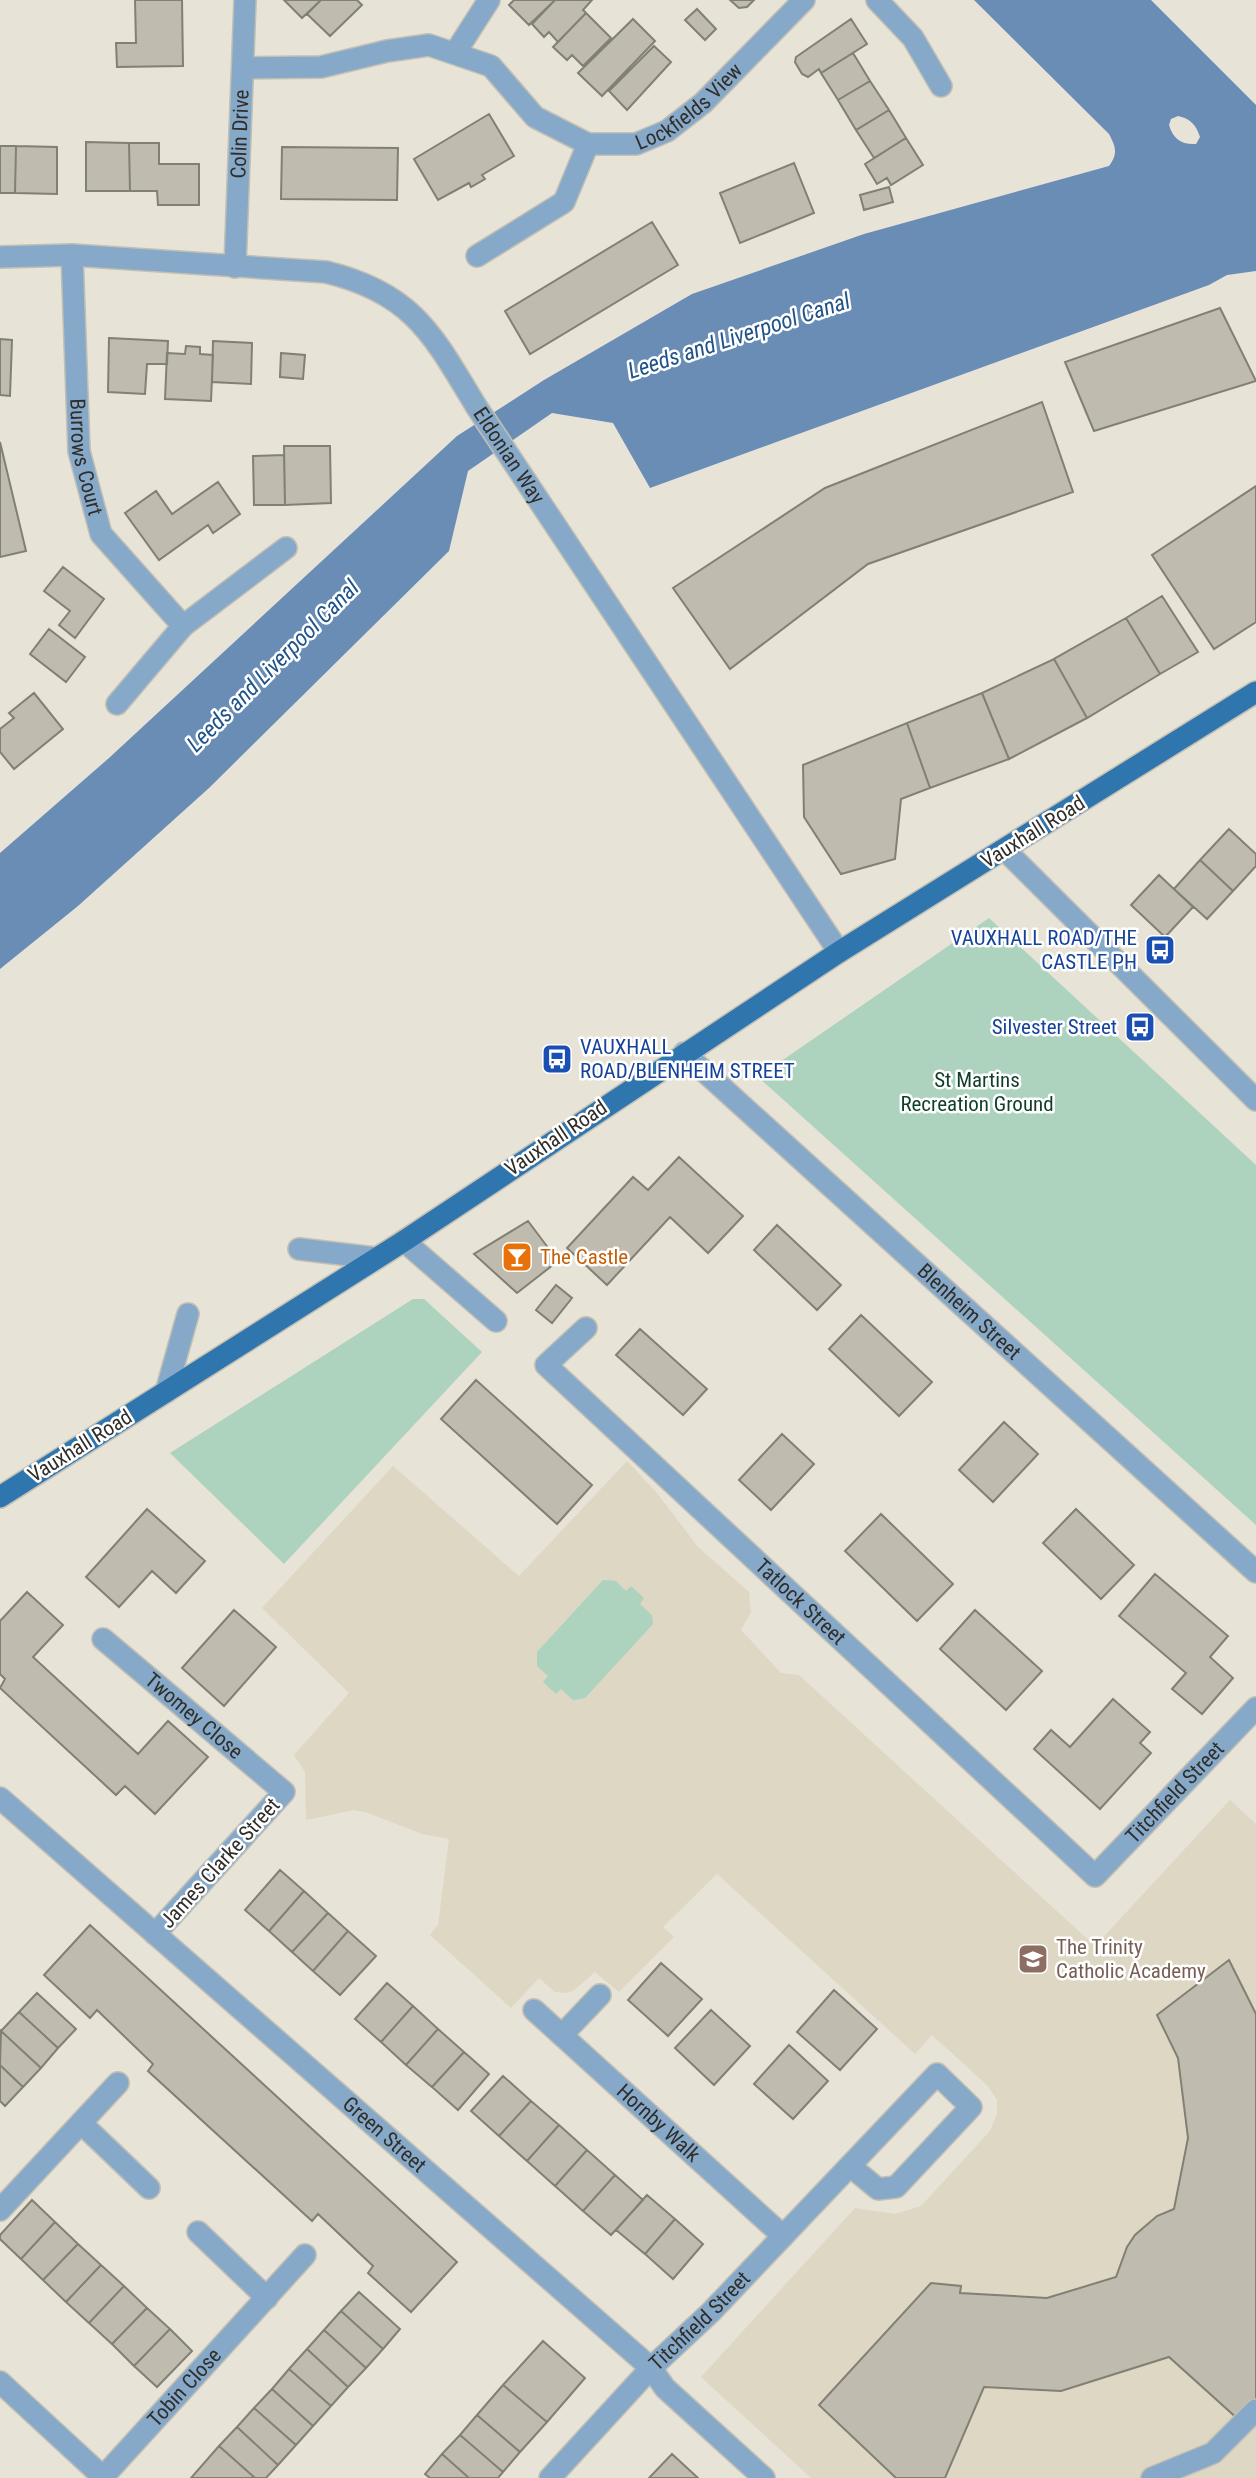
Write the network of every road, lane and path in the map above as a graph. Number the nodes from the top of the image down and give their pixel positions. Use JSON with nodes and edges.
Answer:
{"nodes":[{"id":1,"x":245,"y":0,"type":"edge"},
{"id":2,"x":489,"y":0,"type":"edge"},
{"id":3,"x":804,"y":0,"type":"edge"},
{"id":4,"x":877,"y":0,"type":"edge"},
{"id":5,"x":456,"y":53,"type":"junction"},
{"id":6,"x":243,"y":68,"type":"junction"},
{"id":7,"x":941,"y":86,"type":"dead end"},
{"id":8,"x":588,"y":144,"type":"junction"},
{"id":9,"x":72,"y":255,"type":"junction"},
{"id":10,"x":477,"y":256,"type":"dead end"},
{"id":11,"x":0,"y":257,"type":"edge"},
{"id":12,"x":235,"y":267,"type":"junction"},
{"id":13,"x":286,"y":548,"type":"dead end"},
{"id":14,"x":183,"y":626,"type":"junction"},
{"id":15,"x":1255,"y":695,"type":"edge"},
{"id":16,"x":117,"y":704,"type":"dead end"},
{"id":17,"x":1004,"y":850,"type":"junction"},
{"id":18,"x":839,"y":952,"type":"junction"},
{"id":19,"x":684,"y":1053,"type":"junction"},
{"id":20,"x":1256,"y":1100,"type":"edge"},
{"id":21,"x":404,"y":1241,"type":"junction"},
{"id":22,"x":299,"y":1248,"type":"dead end"},
{"id":23,"x":375,"y":1258,"type":"junction"},
{"id":24,"x":188,"y":1314,"type":"dead end"},
{"id":25,"x":496,"y":1321,"type":"dead end"},
{"id":26,"x":586,"y":1328,"type":"dead end"},
{"id":27,"x":166,"y":1392,"type":"junction"},
{"id":28,"x":0,"y":1497,"type":"edge"},
{"id":29,"x":1256,"y":1572,"type":"edge"},
{"id":30,"x":103,"y":1639,"type":"dead end"},
{"id":31,"x":1256,"y":1707,"type":"edge"},
{"id":32,"x":284,"y":1791,"type":"joint"},
{"id":33,"x":0,"y":1798,"type":"edge"},
{"id":34,"x":1095,"y":1875,"type":"joint"},
{"id":35,"x":155,"y":1934,"type":"junction"},
{"id":36,"x":600,"y":1994,"type":"dead end"},
{"id":37,"x":534,"y":2010,"type":"dead end"},
{"id":38,"x":562,"y":2035,"type":"junction"},
{"id":39,"x":118,"y":2083,"type":"dead end"},
{"id":40,"x":81,"y":2123,"type":"junction"},
{"id":41,"x":850,"y":2166,"type":"junction"},
{"id":42,"x":149,"y":2188,"type":"dead end"},
{"id":43,"x":0,"y":2210,"type":"edge"},
{"id":44,"x":198,"y":2232,"type":"dead end"},
{"id":45,"x":783,"y":2236,"type":"junction"},
{"id":46,"x":305,"y":2255,"type":"dead end"},
{"id":47,"x":267,"y":2298,"type":"junction"},
{"id":48,"x":651,"y":2368,"type":"junction"},
{"id":49,"x":0,"y":2382,"type":"edge"},
{"id":50,"x":1256,"y":2410,"type":"edge"},
{"id":51,"x":103,"y":2478,"type":"edge"},
{"id":52,"x":550,"y":2478,"type":"edge"},
{"id":53,"x":764,"y":2478,"type":"edge"},
{"id":54,"x":1152,"y":2478,"type":"edge"}],
"edges":[{"from":1,"to":6,"type":"street","name":"Colin Drive"},
{"from":2,"to":5,"type":"street"},
{"from":3,"to":8,"type":"street","name":"Lockfields View"},
{"from":4,"to":7,"type":"street"},
{"from":5,"to":6,"type":"street","name":"Lockfields View"},
{"from":5,"to":8,"type":"street","name":"Lockfields View"},
{"from":6,"to":12,"type":"street","name":"Colin Drive"},
{"from":8,"to":10,"type":"street"},
{"from":9,"to":11,"type":"street","name":"Eldonian Way"},
{"from":9,"to":12,"type":"street","name":"Eldonian Way"},
{"from":9,"to":14,"type":"street","name":"Burrows Court"},
{"from":12,"to":18,"type":"street","name":"Eldonian Way"},
{"from":13,"to":14,"type":"street"},
{"from":14,"to":16,"type":"street"},
{"from":15,"to":17,"type":"main road","name":"Vauxhall Road"},
{"from":17,"to":18,"type":"main road","name":"Vauxhall Road"},
{"from":17,"to":20,"type":"street"},
{"from":18,"to":19,"type":"main road","name":"Vauxhall Road"},
{"from":19,"to":21,"type":"main road","name":"Vauxhall Road"},
{"from":19,"to":29,"type":"street","name":"Blenheim Street"},
{"from":21,"to":23,"type":"main road","name":"Vauxhall Road"},
{"from":21,"to":25,"type":"street"},
{"from":22,"to":23,"type":"street"},
{"from":23,"to":27,"type":"main road","name":"Vauxhall Road"},
{"from":24,"to":27,"type":"street"},
{"from":26,"to":34,"type":"street","name":"Tatlock Street"},
{"from":27,"to":28,"type":"main road","name":"Vauxhall Road"},
{"from":30,"to":32,"type":"street","name":"Twomey Close"},
{"from":31,"to":34,"type":"street","name":"Titchfield Street"},
{"from":32,"to":35,"type":"street","name":"James Clarke Street"},
{"from":33,"to":35,"type":"street","name":"Green Street"},
{"from":35,"to":48,"type":"street","name":"Green Street"},
{"from":36,"to":38,"type":"street"},
{"from":37,"to":38,"type":"street","name":"Hornby Walk"},
{"from":38,"to":45,"type":"street","name":"Hornby Walk"},
{"from":39,"to":40,"type":"street"},
{"from":40,"to":42,"type":"street"},
{"from":40,"to":43,"type":"street"},
{"from":41,"to":41,"type":"street","name":"Titchfield Street"},
{"from":41,"to":45,"type":"street","name":"Titchfield Street"},
{"from":44,"to":47,"type":"street"},
{"from":45,"to":48,"type":"street","name":"Titchfield Street"},
{"from":46,"to":47,"type":"street","name":"Tobin Close"},
{"from":47,"to":51,"type":"street","name":"Tobin Close"},
{"from":48,"to":52,"type":"street","name":"Titchfield Street"},
{"from":48,"to":53,"type":"street","name":"Green Street"},
{"from":49,"to":51,"type":"street"},
{"from":50,"to":54,"type":"street"}]}
